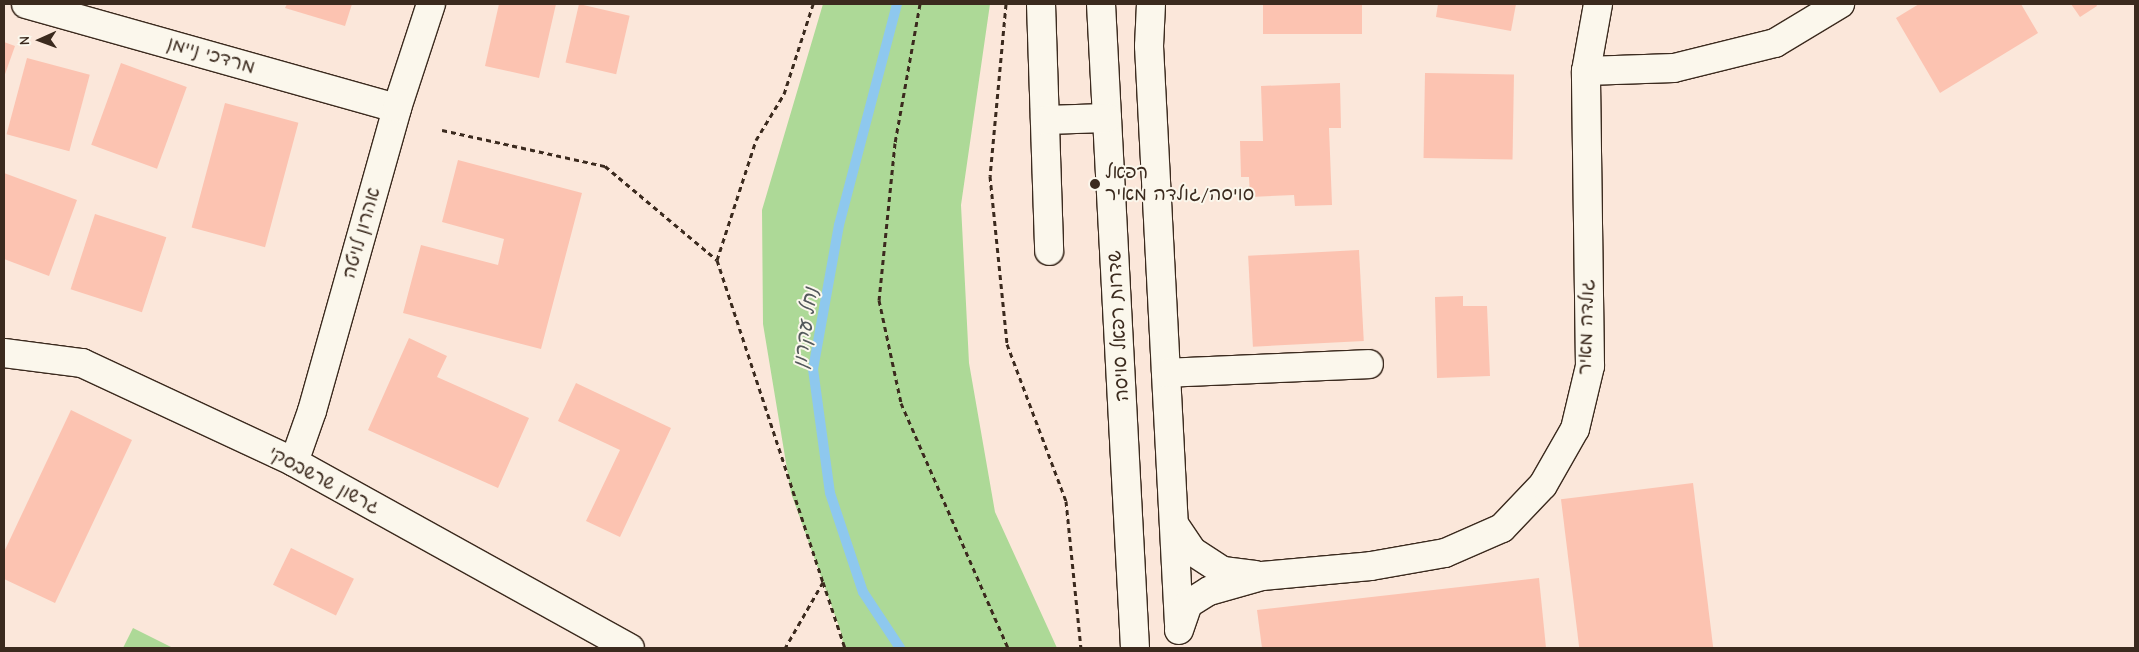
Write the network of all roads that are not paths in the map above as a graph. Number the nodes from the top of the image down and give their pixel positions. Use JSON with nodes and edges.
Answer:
{"nodes":[{"id":1,"x":26,"y":4,"type":"edge"},
{"id":2,"x":431,"y":4,"type":"edge"},
{"id":3,"x":1041,"y":4,"type":"edge"},
{"id":4,"x":1101,"y":4,"type":"edge"},
{"id":5,"x":1151,"y":4,"type":"edge"},
{"id":6,"x":1598,"y":4,"type":"edge"},
{"id":7,"x":1840,"y":4,"type":"edge"},
{"id":8,"x":1586,"y":71,"type":"junction"},
{"id":9,"x":397,"y":108,"type":"junction"},
{"id":10,"x":1108,"y":118,"type":"junction"},
{"id":11,"x":1045,"y":120,"type":"junction"},
{"id":12,"x":1049,"y":252,"type":"dead end"},
{"id":13,"x":4,"y":353,"type":"edge"},
{"id":14,"x":1370,"y":364,"type":"dead end"},
{"id":15,"x":1166,"y":373,"type":"junction"},
{"id":16,"x":294,"y":462,"type":"junction"},
{"id":17,"x":1174,"y":524,"type":"junction"},
{"id":18,"x":1262,"y":576,"type":"junction"},
{"id":19,"x":1179,"y":639,"type":"edge"},
{"id":20,"x":630,"y":648,"type":"edge"},
{"id":21,"x":1135,"y":648,"type":"edge"}],
"edges":[{"from":1,"to":9,"type":"street","name":"מרדכי ניימן"},
{"from":2,"to":9,"type":"street","name":"אהרון לויטה"},
{"from":3,"to":11,"type":"street"},
{"from":4,"to":10,"type":"street","name":"שדרות רפאל סויסה"},
{"from":5,"to":15,"type":"street"},
{"from":6,"to":8,"type":"street","name":"גולדה מאיר"},
{"from":7,"to":8,"type":"street"},
{"from":8,"to":18,"type":"street","name":"גולדה מאיר"},
{"from":9,"to":16,"type":"street","name":"אהרון לויטה"},
{"from":10,"to":11,"type":"street"},
{"from":10,"to":21,"type":"street","name":"שדרות רפאל סויסה"},
{"from":11,"to":12,"type":"street"},
{"from":13,"to":16,"type":"street","name":"גרשון שרשבסקי"},
{"from":14,"to":15,"type":"street"},
{"from":15,"to":17,"type":"street"},
{"from":16,"to":20,"type":"street","name":"גרשון שרשבסקי"},
{"from":17,"to":18,"type":"street","name":"גולדה מאיר"},
{"from":17,"to":19,"type":"street"},
{"from":18,"to":19,"type":"street","name":"גולדה מאיר"}]}
